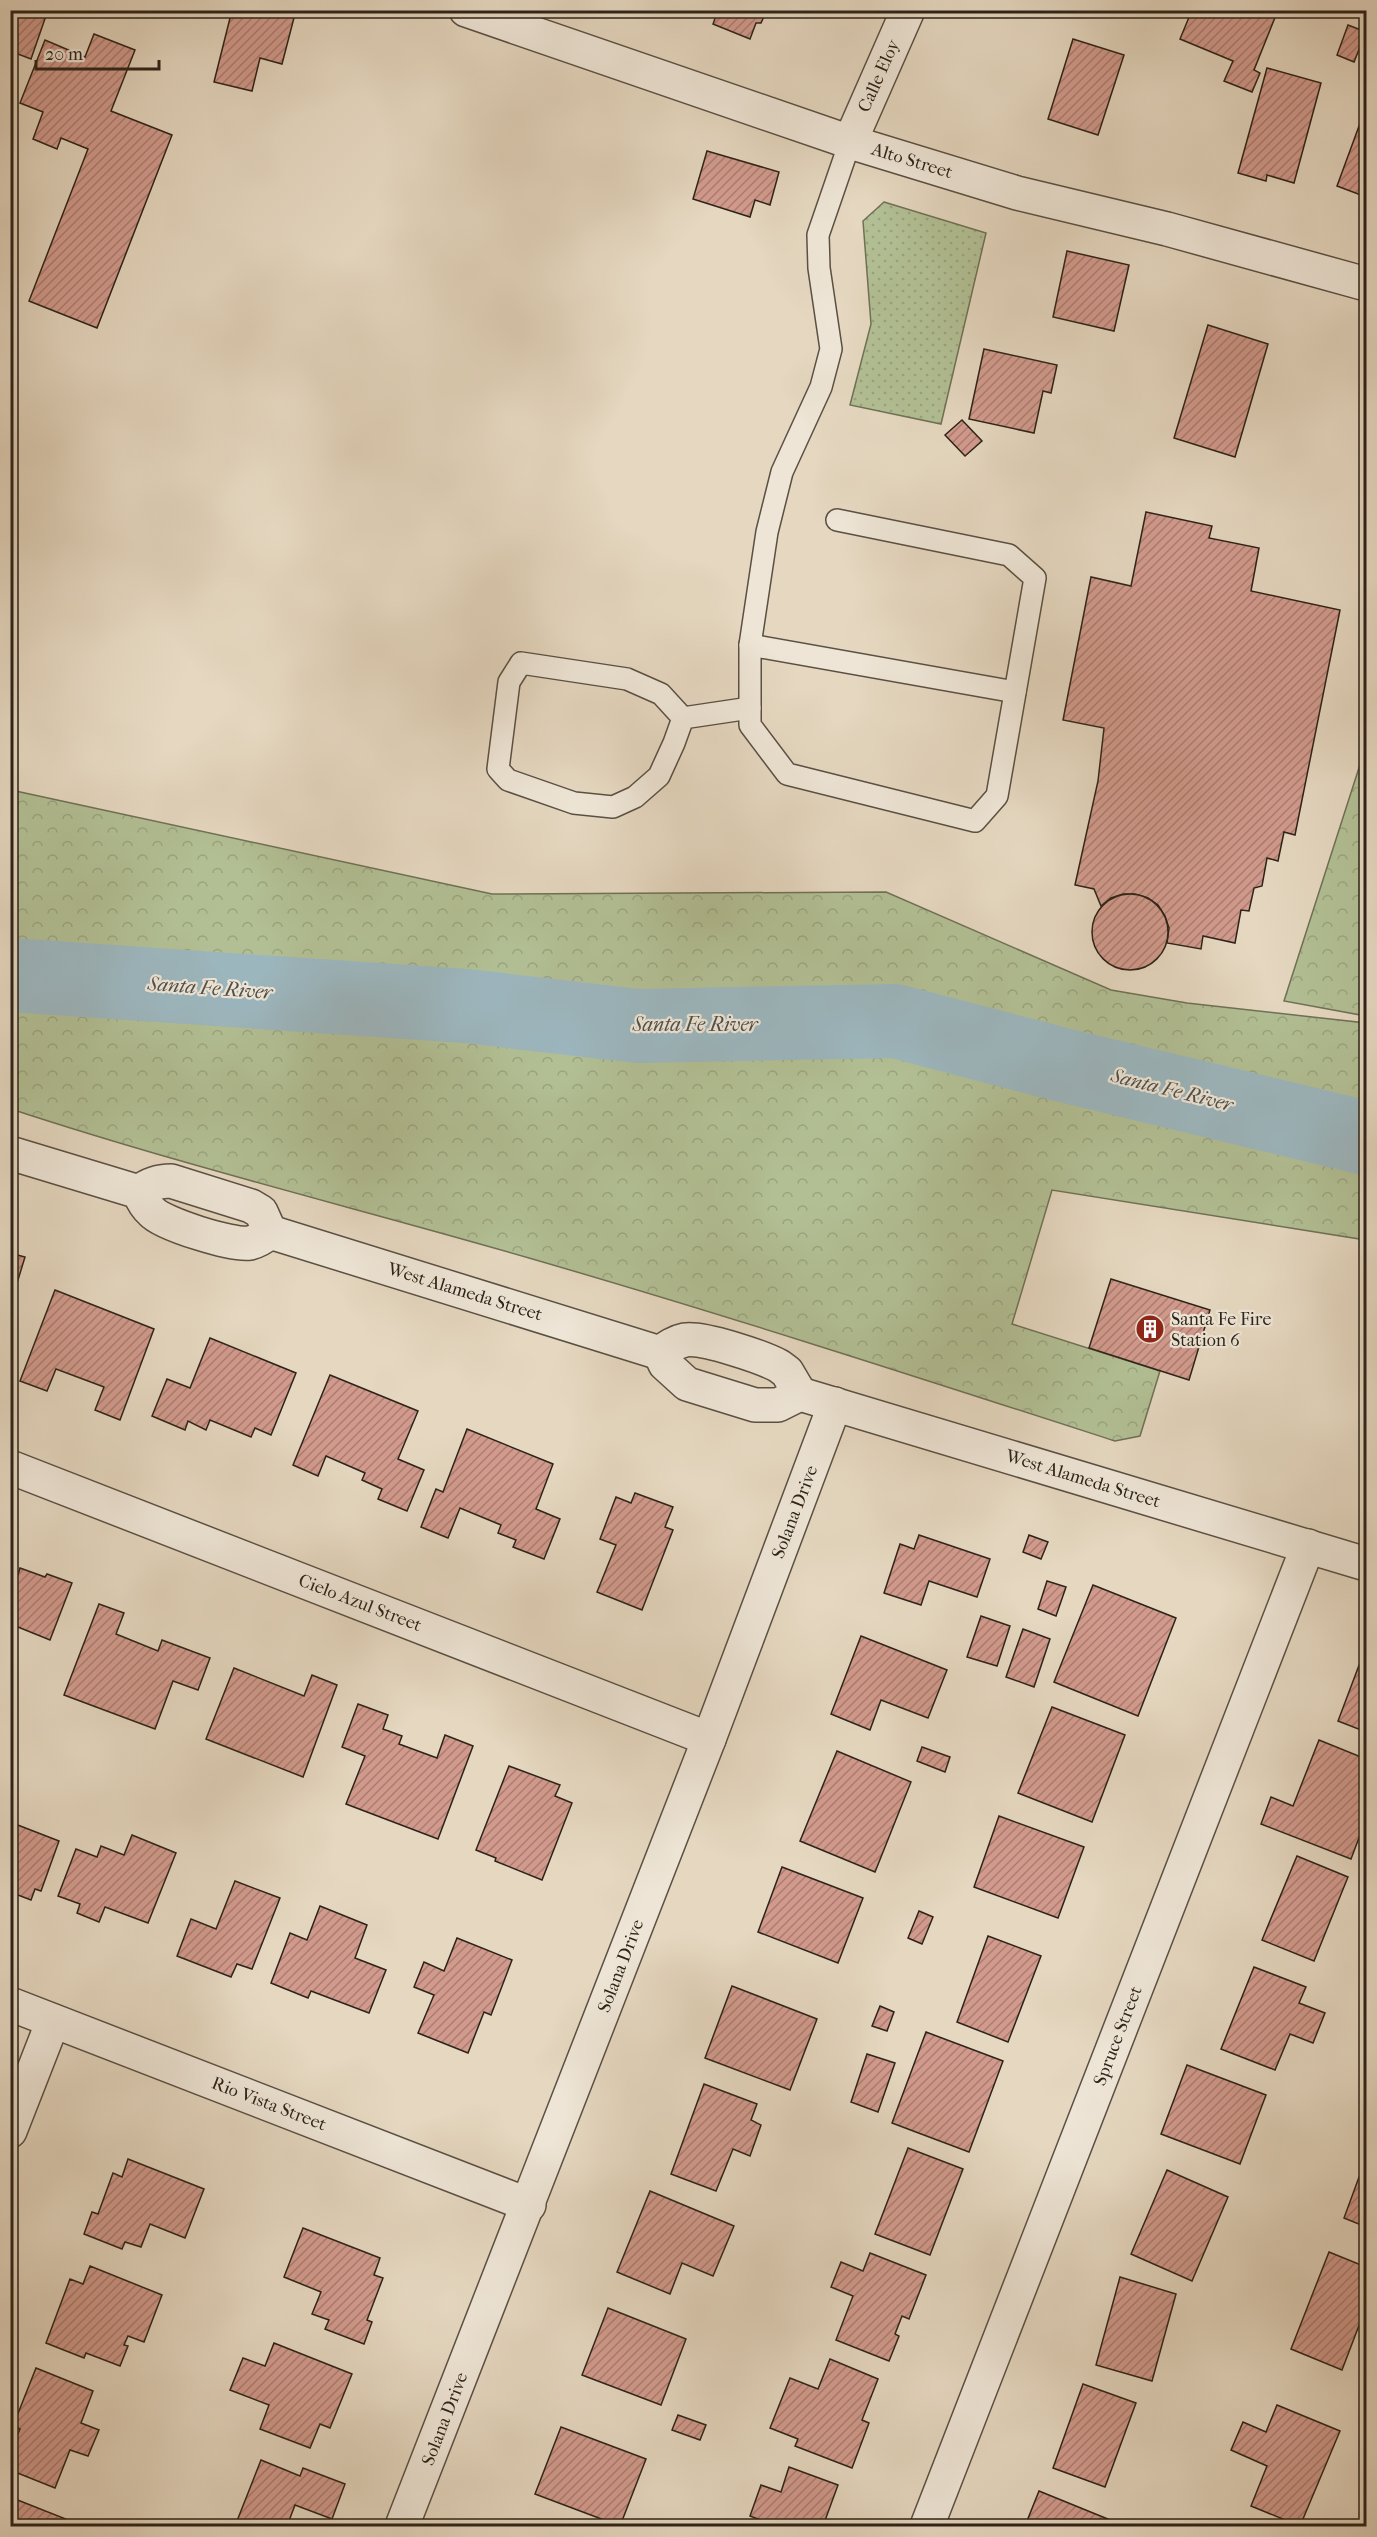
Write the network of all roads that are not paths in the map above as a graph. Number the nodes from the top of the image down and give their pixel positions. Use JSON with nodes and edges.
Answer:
{"nodes":[{"id":1,"x":466,"y":10,"type":"edge"},
{"id":2,"x":908,"y":10,"type":"edge"},
{"id":3,"x":850,"y":142,"type":"junction"},
{"id":4,"x":1366,"y":284,"type":"edge"},
{"id":5,"x":837,"y":520,"type":"dead end"},
{"id":6,"x":750,"y":645,"type":"junction"},
{"id":7,"x":1015,"y":692,"type":"junction"},
{"id":8,"x":750,"y":708,"type":"junction"},
{"id":9,"x":683,"y":718,"type":"junction"},
{"id":10,"x":10,"y":1153,"type":"edge"},
{"id":11,"x":660,"y":1353,"type":"junction"},
{"id":12,"x":800,"y":1394,"type":"junction"},
{"id":13,"x":835,"y":1404,"type":"junction"},
{"id":14,"x":10,"y":1467,"type":"edge"},
{"id":15,"x":1308,"y":1546,"type":"junction"},
{"id":16,"x":1366,"y":1564,"type":"edge"},
{"id":17,"x":709,"y":1739,"type":"junction"},
{"id":18,"x":10,"y":2004,"type":"edge"},
{"id":19,"x":53,"y":2021,"type":"junction"},
{"id":20,"x":10,"y":2132,"type":"edge"},
{"id":21,"x":528,"y":2205,"type":"junction"},
{"id":22,"x":402,"y":2526,"type":"edge"},
{"id":23,"x":927,"y":2526,"type":"edge"}],
"edges":[{"from":1,"to":3,"type":"street","name":"Alto Street"},
{"from":2,"to":3,"type":"street","name":"Calle Eloy"},
{"from":3,"to":4,"type":"street","name":"Alto Street"},
{"from":3,"to":6,"type":"lane"},
{"from":5,"to":7,"type":"lane"},
{"from":6,"to":7,"type":"lane"},
{"from":6,"to":8,"type":"lane"},
{"from":7,"to":8,"type":"lane"},
{"from":8,"to":9,"type":"lane"},
{"from":9,"to":9,"type":"lane"},
{"from":10,"to":11,"type":"street","name":"West Alameda Street"},
{"from":11,"to":12,"type":"street"},
{"from":11,"to":12,"type":"street"},
{"from":12,"to":13,"type":"street","name":"West Alameda Street"},
{"from":13,"to":15,"type":"street","name":"West Alameda Street"},
{"from":13,"to":17,"type":"street","name":"Solana Drive"},
{"from":14,"to":17,"type":"street","name":"Cielo Azul Street"},
{"from":15,"to":16,"type":"street","name":"West Alameda Street"},
{"from":15,"to":23,"type":"street","name":"Spruce Street"},
{"from":17,"to":21,"type":"street","name":"Solana Drive"},
{"from":18,"to":19,"type":"street","name":"Rio Vista Street"},
{"from":19,"to":20,"type":"street"},
{"from":19,"to":21,"type":"street","name":"Rio Vista Street"},
{"from":21,"to":22,"type":"street","name":"Solana Drive"}]}
